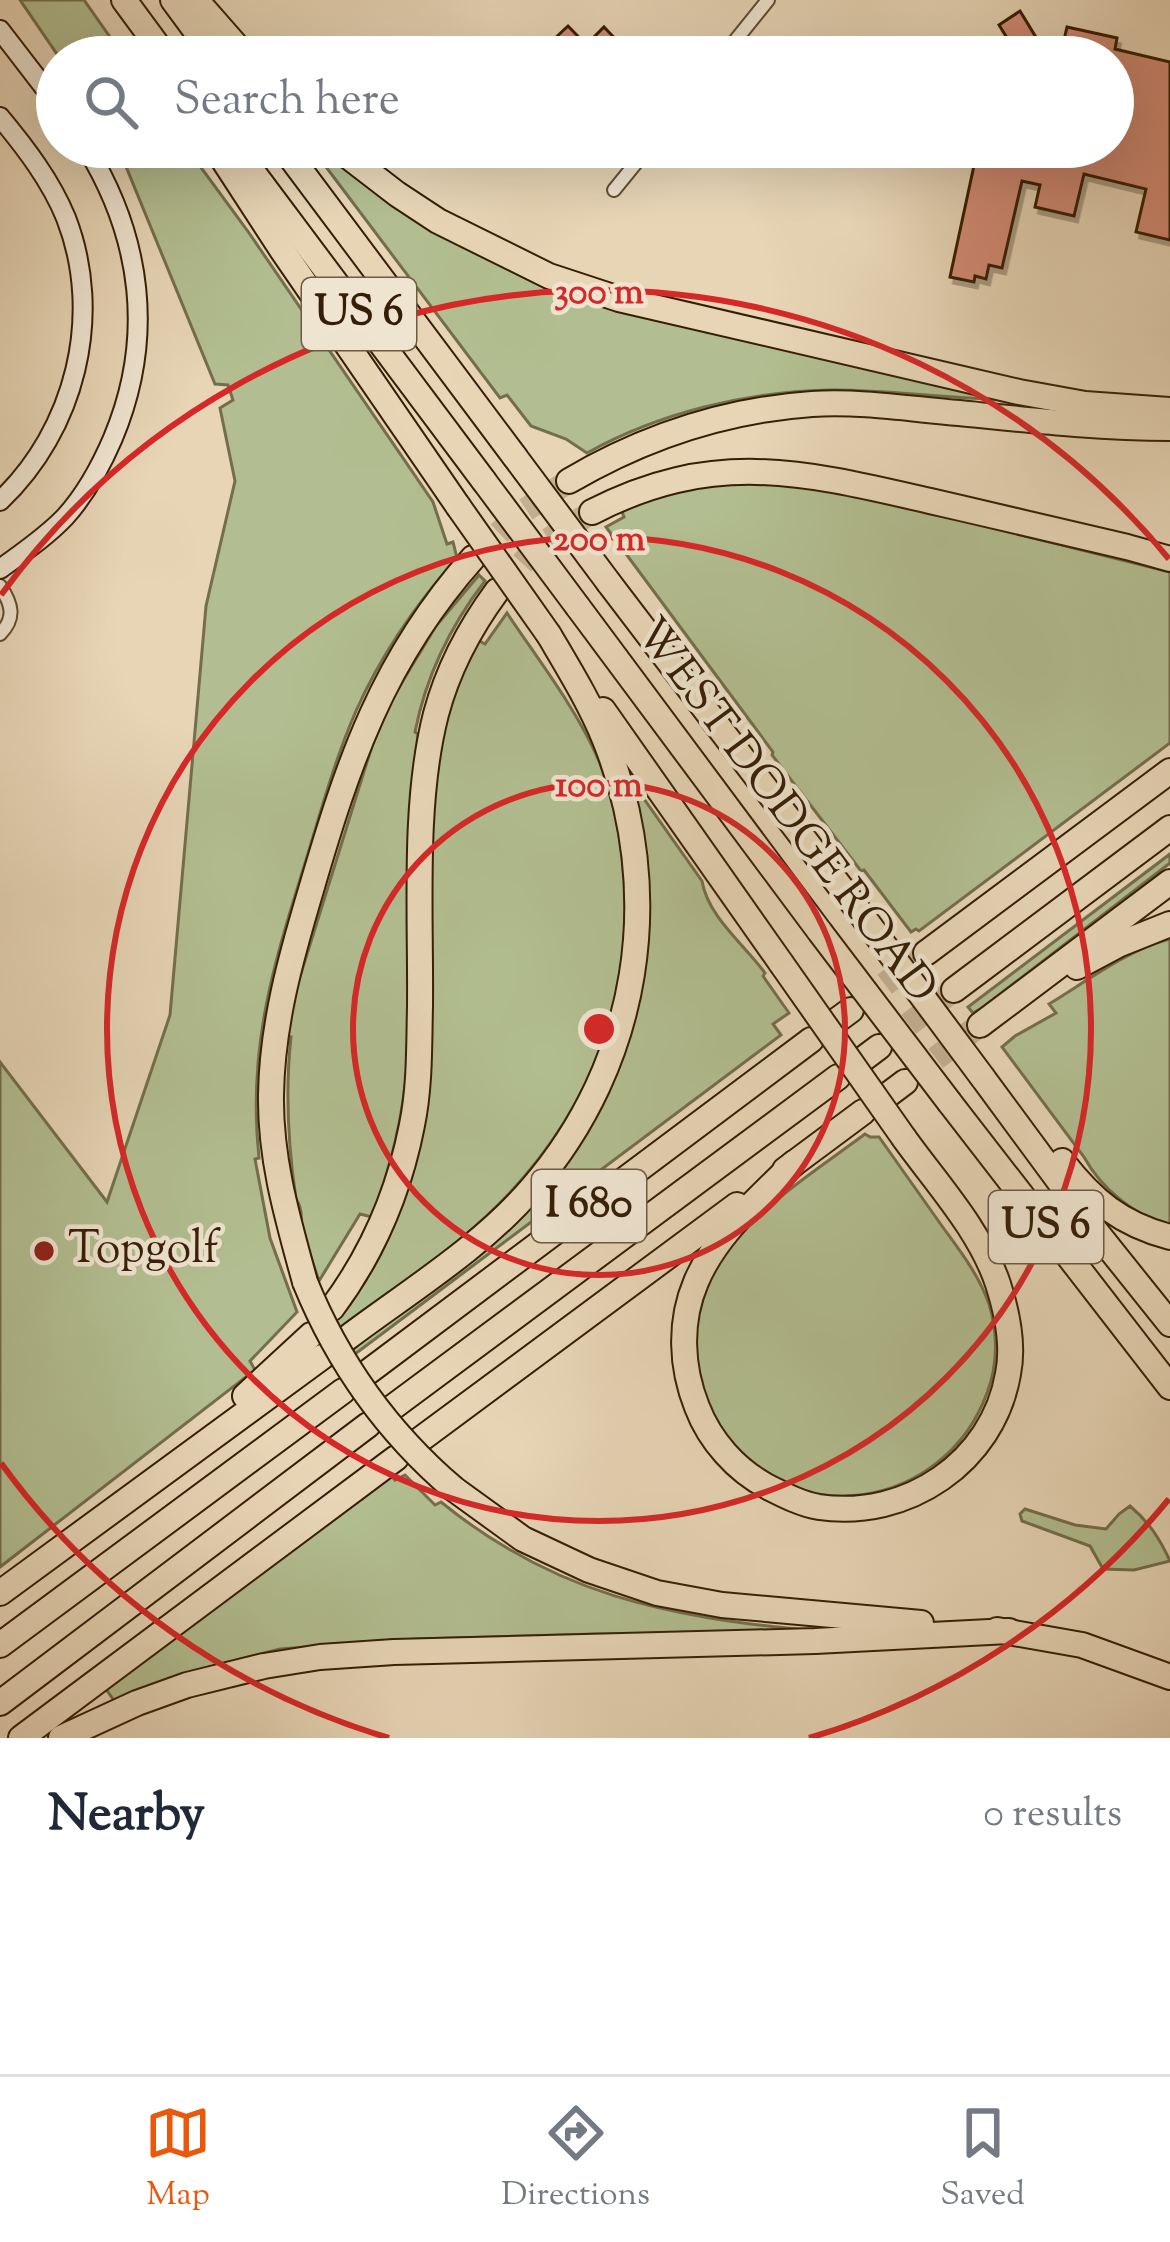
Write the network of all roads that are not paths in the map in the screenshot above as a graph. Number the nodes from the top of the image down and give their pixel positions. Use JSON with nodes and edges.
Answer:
{"nodes":[{"id":1,"x":122,"y":0,"type":"edge"},
{"id":2,"x":173,"y":0,"type":"edge"},
{"id":3,"x":196,"y":0,"type":"edge"},
{"id":4,"x":768,"y":0,"type":"edge"},
{"id":5,"x":0,"y":30,"type":"edge"},
{"id":6,"x":144,"y":36,"type":"edge"},
{"id":7,"x":150,"y":36,"type":"edge"},
{"id":8,"x":200,"y":36,"type":"edge"},
{"id":9,"x":228,"y":36,"type":"edge"},
{"id":10,"x":739,"y":36,"type":"edge"},
{"id":11,"x":36,"y":77,"type":"edge"},
{"id":12,"x":0,"y":117,"type":"edge"},
{"id":13,"x":36,"y":164,"type":"edge"},
{"id":14,"x":39,"y":168,"type":"edge"},
{"id":15,"x":99,"y":168,"type":"edge"},
{"id":16,"x":229,"y":168,"type":"edge"},
{"id":17,"x":250,"y":168,"type":"edge"},
{"id":18,"x":299,"y":168,"type":"edge"},
{"id":19,"x":363,"y":168,"type":"edge"},
{"id":20,"x":632,"y":168,"type":"edge"},
{"id":21,"x":614,"y":190,"type":"dead end"},
{"id":22,"x":1170,"y":410,"type":"edge"},
{"id":23,"x":1170,"y":428,"type":"edge"},
{"id":24,"x":569,"y":481,"type":"tunnel mouth"},
{"id":25,"x":0,"y":501,"type":"edge"},
{"id":26,"x":592,"y":512,"type":"tunnel mouth"},
{"id":27,"x":473,"y":558,"type":"tunnel mouth"},
{"id":28,"x":1170,"y":559,"type":"edge"},
{"id":29,"x":0,"y":569,"type":"edge"},
{"id":30,"x":0,"y":586,"type":"edge"},
{"id":31,"x":496,"y":592,"type":"tunnel mouth"},
{"id":32,"x":0,"y":634,"type":"edge"},
{"id":33,"x":549,"y":635,"type":"junction"},
{"id":34,"x":1170,"y":771,"type":"edge"},
{"id":35,"x":1170,"y":828,"type":"edge"},
{"id":36,"x":1170,"y":882,"type":"edge"},
{"id":37,"x":1170,"y":924,"type":"edge"},
{"id":38,"x":926,"y":953,"type":"tunnel mouth"},
{"id":39,"x":954,"y":990,"type":"tunnel mouth"},
{"id":40,"x":1011,"y":1001,"type":"junction"},
{"id":41,"x":980,"y":1025,"type":"tunnel mouth"},
{"id":42,"x":811,"y":1040,"type":"dead end"},
{"id":43,"x":838,"y":1077,"type":"dead end"},
{"id":44,"x":863,"y":1112,"type":"dead end"},
{"id":45,"x":1016,"y":1125,"type":"junction"},
{"id":46,"x":794,"y":1163,"type":"junction"},
{"id":47,"x":1170,"y":1237,"type":"edge"},
{"id":48,"x":332,"y":1308,"type":"dead end"},
{"id":49,"x":1170,"y":1324,"type":"edge"},
{"id":50,"x":347,"y":1338,"type":"dead end"},
{"id":51,"x":316,"y":1346,"type":"dead end"},
{"id":52,"x":1142,"y":1352,"type":"junction"},
{"id":53,"x":368,"y":1372,"type":"dead end"},
{"id":54,"x":1170,"y":1387,"type":"edge"},
{"id":55,"x":343,"y":1390,"type":"dead end"},
{"id":56,"x":1170,"y":1402,"type":"edge"},
{"id":57,"x":393,"y":1407,"type":"dead end"},
{"id":58,"x":368,"y":1426,"type":"dead end"},
{"id":59,"x":421,"y":1439,"type":"dead end"},
{"id":60,"x":396,"y":1458,"type":"dead end"},
{"id":61,"x":0,"y":1593,"type":"edge"},
{"id":62,"x":1009,"y":1631,"type":"junction"},
{"id":63,"x":0,"y":1646,"type":"edge"},
{"id":64,"x":1170,"y":1677,"type":"edge"},
{"id":65,"x":0,"y":1703,"type":"edge"},
{"id":66,"x":21,"y":1738,"type":"edge"},
{"id":67,"x":62,"y":1738,"type":"edge"}],
"edges":[{"from":1,"to":6,"type":"highway"},
{"from":1,"to":7,"type":"highway"},
{"from":2,"to":8,"type":"highway"},
{"from":3,"to":9,"type":"highway"},
{"from":4,"to":10,"type":"street"},
{"from":5,"to":11,"type":"main road"},
{"from":12,"to":13,"type":"main road"},
{"from":14,"to":25,"type":"main road"},
{"from":15,"to":29,"type":"main road"},
{"from":16,"to":33,"type":"highway","bridge":true},
{"from":17,"to":52,"type":"highway","name":"WEST DODGE ROAD","number":"US 6","bridge":true},
{"from":18,"to":45,"type":"highway","name":"WEST DODGE ROAD","number":"US 6","bridge":true},
{"from":19,"to":22,"type":"highway"},
{"from":20,"to":21,"type":"street"},
{"from":23,"to":24,"type":"highway"},
{"from":26,"to":28,"type":"highway"},
{"from":27,"to":62,"type":"highway","bridge":true},
{"from":30,"to":32,"type":"street"},
{"from":31,"to":48,"type":"highway"},
{"from":33,"to":46,"type":"highway","bridge":true},
{"from":33,"to":50,"type":"highway"},
{"from":34,"to":38,"type":"highway"},
{"from":35,"to":39,"type":"highway"},
{"from":36,"to":40,"type":"highway"},
{"from":37,"to":40,"type":"highway"},
{"from":40,"to":41,"type":"highway"},
{"from":42,"to":53,"type":"highway","number":"I 680"},
{"from":43,"to":57,"type":"highway","number":"I 680"},
{"from":44,"to":46,"type":"highway"},
{"from":45,"to":47,"type":"highway"},
{"from":45,"to":49,"type":"highway","name":"WEST DODGE ROAD","number":"US 6"},
{"from":46,"to":59,"type":"highway"},
{"from":51,"to":61,"type":"highway"},
{"from":52,"to":54,"type":"highway"},
{"from":52,"to":56,"type":"highway","number":"US 6"},
{"from":55,"to":63,"type":"highway"},
{"from":58,"to":65,"type":"highway"},
{"from":60,"to":66,"type":"highway"},
{"from":62,"to":64,"type":"highway"},
{"from":62,"to":67,"type":"highway"}]}
